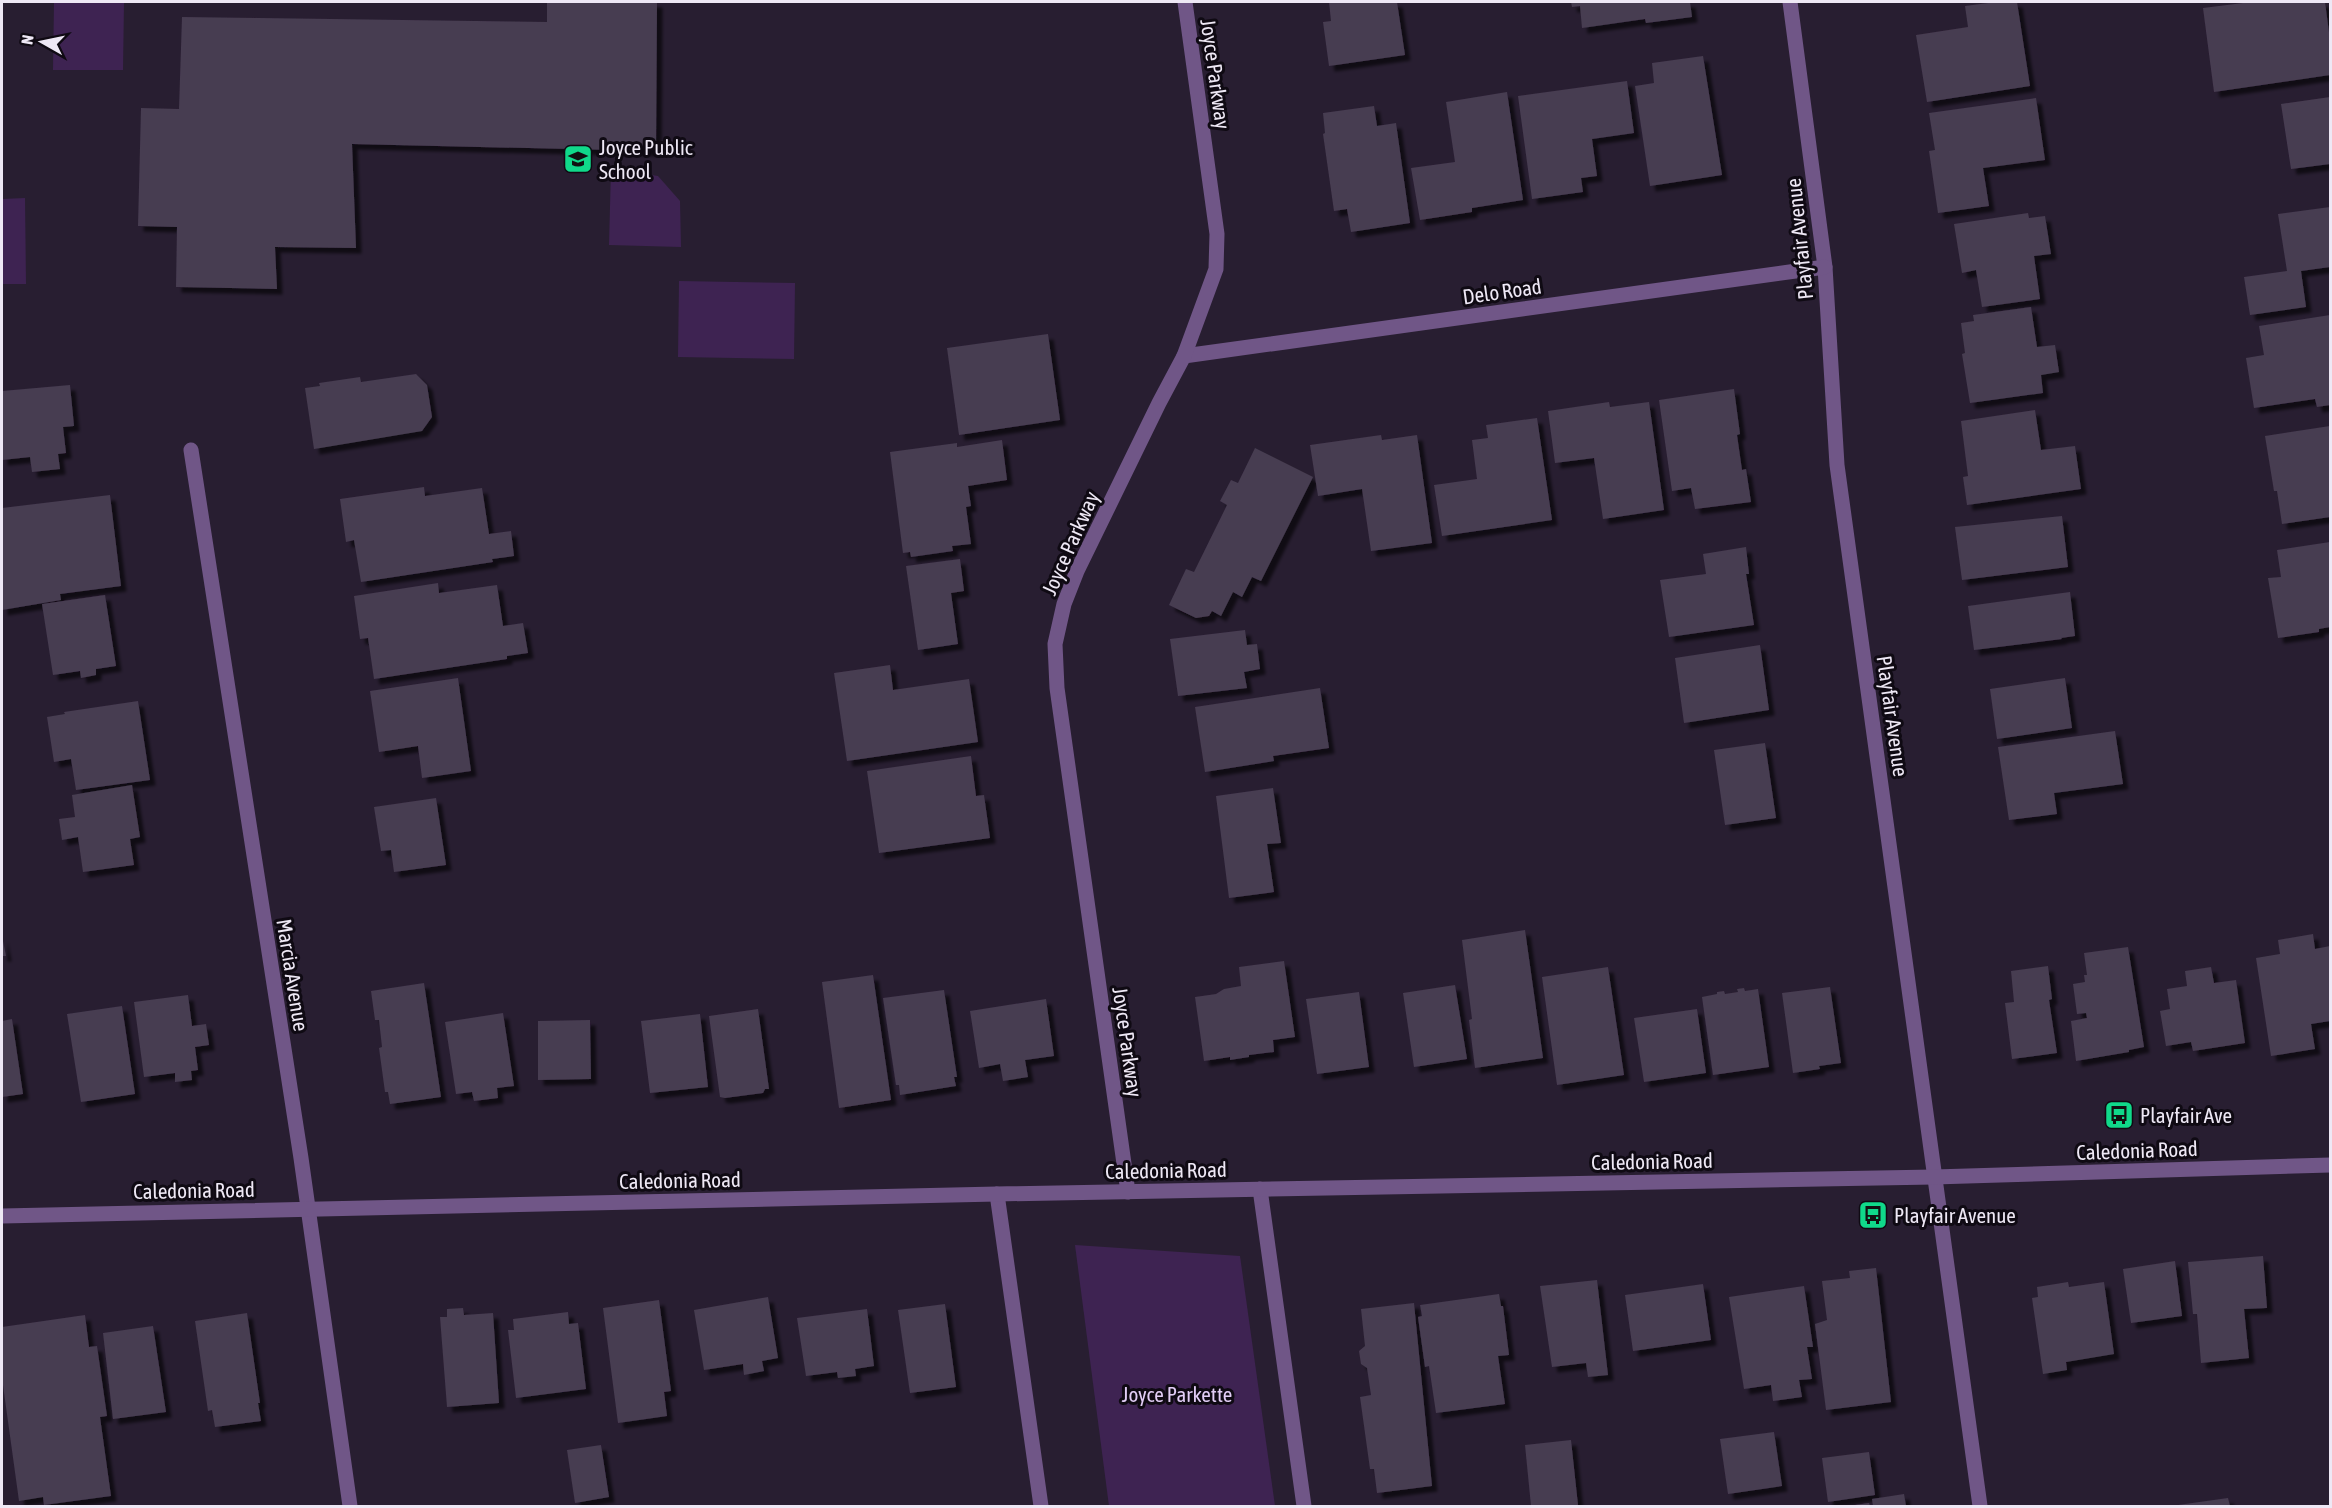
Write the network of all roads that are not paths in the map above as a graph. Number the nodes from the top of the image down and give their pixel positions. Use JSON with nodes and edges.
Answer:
{"nodes":[{"id":1,"x":1185,"y":2,"type":"edge"},
{"id":2,"x":1790,"y":2,"type":"edge"},
{"id":3,"x":1825,"y":267,"type":"junction"},
{"id":4,"x":1185,"y":356,"type":"junction"},
{"id":5,"x":191,"y":450,"type":"dead end"},
{"id":6,"x":2331,"y":1165,"type":"edge"},
{"id":7,"x":1934,"y":1177,"type":"junction"},
{"id":8,"x":1260,"y":1189,"type":"junction"},
{"id":9,"x":1128,"y":1192,"type":"junction"},
{"id":10,"x":997,"y":1194,"type":"junction"},
{"id":11,"x":308,"y":1210,"type":"junction"},
{"id":12,"x":2,"y":1216,"type":"edge"},
{"id":13,"x":350,"y":1506,"type":"edge"},
{"id":14,"x":1041,"y":1506,"type":"edge"},
{"id":15,"x":1304,"y":1506,"type":"edge"},
{"id":16,"x":1980,"y":1506,"type":"edge"}],
"edges":[{"from":1,"to":4,"type":"street","name":"Joyce Parkway"},
{"from":2,"to":3,"type":"street","name":"Playfair Avenue"},
{"from":3,"to":4,"type":"street","name":"Delo Road"},
{"from":3,"to":7,"type":"street","name":"Playfair Avenue"},
{"from":4,"to":9,"type":"street","name":"Joyce Parkway"},
{"from":5,"to":11,"type":"street","name":"Marcia Avenue"},
{"from":6,"to":7,"type":"street","name":"Caledonia Road"},
{"from":7,"to":8,"type":"street","name":"Caledonia Road"},
{"from":7,"to":16,"type":"street","name":"Playfair Avenue"},
{"from":8,"to":9,"type":"street","name":"Caledonia Road"},
{"from":8,"to":15,"type":"street"},
{"from":9,"to":10,"type":"street","name":"Caledonia Road"},
{"from":10,"to":11,"type":"street","name":"Caledonia Road"},
{"from":10,"to":14,"type":"street"},
{"from":11,"to":12,"type":"street","name":"Caledonia Road"},
{"from":11,"to":13,"type":"street","name":"Marcia Avenue"}]}
